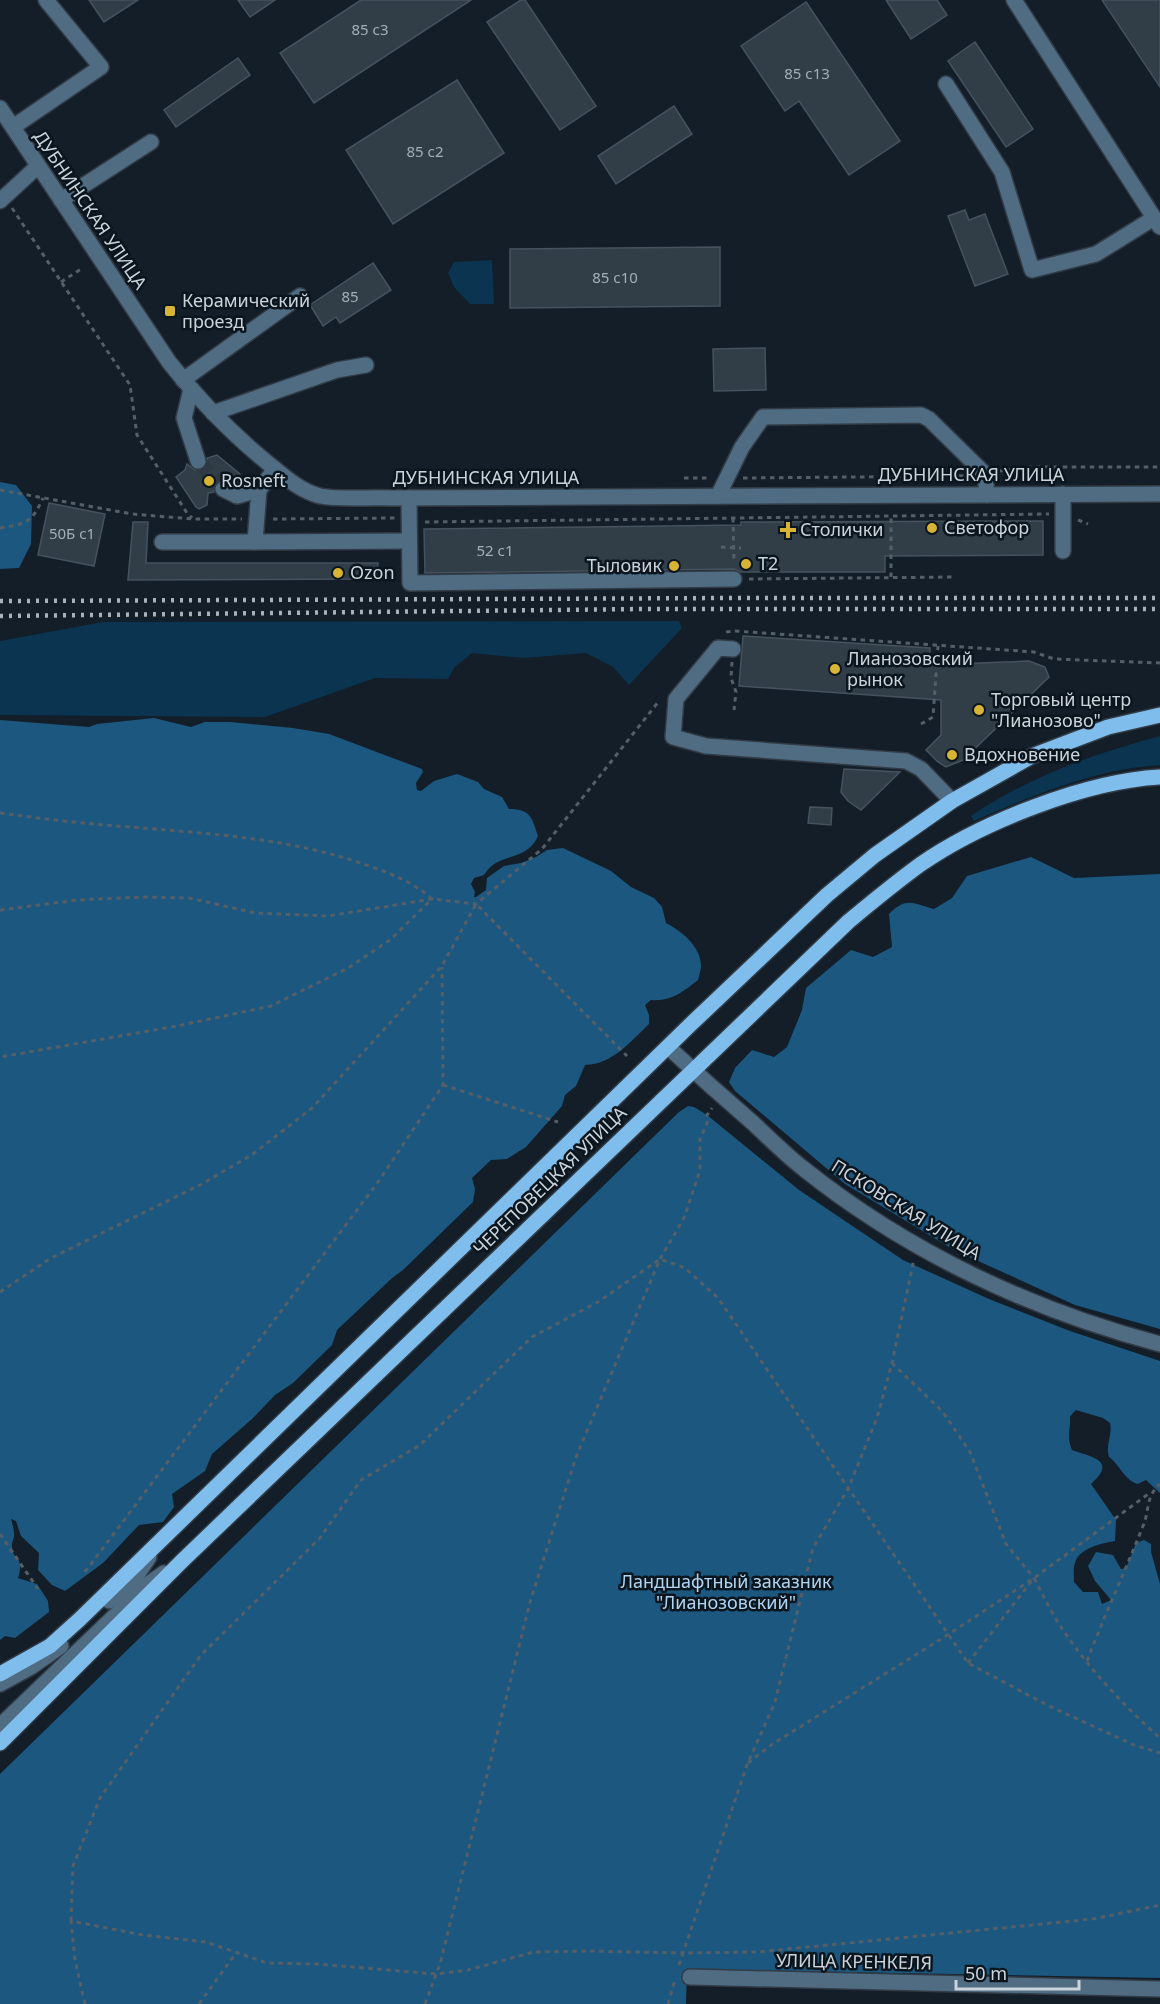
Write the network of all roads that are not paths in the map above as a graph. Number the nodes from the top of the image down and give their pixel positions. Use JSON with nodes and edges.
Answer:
{"nodes":[{"id":1,"x":46,"y":0,"type":"edge"},
{"id":2,"x":1014,"y":0,"type":"edge"},
{"id":3,"x":946,"y":84,"type":"dead end"},
{"id":4,"x":0,"y":108,"type":"edge"},
{"id":5,"x":13,"y":128,"type":"junction"},
{"id":6,"x":151,"y":142,"type":"dead end"},
{"id":7,"x":38,"y":166,"type":"junction"},
{"id":8,"x":61,"y":200,"type":"junction"},
{"id":9,"x":5,"y":203,"type":"edge"},
{"id":10,"x":1157,"y":222,"type":"edge"},
{"id":11,"x":300,"y":296,"type":"dead end"},
{"id":12,"x":366,"y":365,"type":"dead end"},
{"id":13,"x":187,"y":384,"type":"junction"},
{"id":14,"x":213,"y":413,"type":"junction"},
{"id":15,"x":198,"y":461,"type":"tunnel mouth"},
{"id":16,"x":275,"y":469,"type":"junction"},
{"id":17,"x":223,"y":489,"type":"tunnel mouth"},
{"id":18,"x":259,"y":490,"type":"junction"},
{"id":19,"x":1063,"y":494,"type":"junction"},
{"id":20,"x":1160,"y":494,"type":"edge"},
{"id":21,"x":987,"y":495,"type":"junction"},
{"id":22,"x":718,"y":496,"type":"junction"},
{"id":23,"x":409,"y":498,"type":"junction"},
{"id":24,"x":409,"y":541,"type":"junction"},
{"id":25,"x":162,"y":542,"type":"dead end"},
{"id":26,"x":255,"y":542,"type":"junction"},
{"id":27,"x":1063,"y":551,"type":"dead end"},
{"id":28,"x":734,"y":579,"type":"road end"},
{"id":29,"x":734,"y":649,"type":"road end"},
{"id":30,"x":1160,"y":715,"type":"edge"},
{"id":31,"x":1160,"y":777,"type":"edge"},
{"id":32,"x":952,"y":801,"type":"junction"},
{"id":33,"x":668,"y":1047,"type":"junction"},
{"id":34,"x":693,"y":1071,"type":"junction"},
{"id":35,"x":1160,"y":1344,"type":"edge"},
{"id":36,"x":160,"y":1542,"type":"junction"},
{"id":37,"x":182,"y":1561,"type":"junction"},
{"id":38,"x":0,"y":1674,"type":"edge"},
{"id":39,"x":0,"y":1684,"type":"edge"},
{"id":40,"x":0,"y":1726,"type":"edge"},
{"id":41,"x":0,"y":1743,"type":"edge"},
{"id":42,"x":690,"y":1977,"type":"dead end"},
{"id":43,"x":1160,"y":1989,"type":"edge"}],
"edges":[{"from":1,"to":5,"type":"street"},
{"from":2,"to":10,"type":"street"},
{"from":3,"to":10,"type":"street"},
{"from":4,"to":5,"type":"street","name":"ДУБНИНСКАЯ УЛИЦА"},
{"from":5,"to":7,"type":"street","name":"ДУБНИНСКАЯ УЛИЦА"},
{"from":6,"to":8,"type":"street"},
{"from":7,"to":8,"type":"street","name":"ДУБНИНСКАЯ УЛИЦА"},
{"from":7,"to":9,"type":"street"},
{"from":8,"to":13,"type":"street","name":"ДУБНИНСКАЯ УЛИЦА"},
{"from":11,"to":13,"type":"street"},
{"from":12,"to":14,"type":"street"},
{"from":13,"to":14,"type":"street","name":"ДУБНИНСКАЯ УЛИЦА"},
{"from":13,"to":15,"type":"street"},
{"from":14,"to":16,"type":"street","name":"ДУБНИНСКАЯ УЛИЦА"},
{"from":16,"to":18,"type":"street"},
{"from":16,"to":23,"type":"street","name":"ДУБНИНСКАЯ УЛИЦА"},
{"from":17,"to":18,"type":"street"},
{"from":18,"to":26,"type":"street"},
{"from":19,"to":20,"type":"street","name":"ДУБНИНСКАЯ УЛИЦА"},
{"from":19,"to":21,"type":"street","name":"ДУБНИНСКАЯ УЛИЦА"},
{"from":19,"to":27,"type":"street"},
{"from":21,"to":22,"type":"street","name":"ДУБНИНСКАЯ УЛИЦА"},
{"from":21,"to":22,"type":"street"},
{"from":22,"to":23,"type":"street","name":"ДУБНИНСКАЯ УЛИЦА"},
{"from":23,"to":24,"type":"street"},
{"from":24,"to":26,"type":"street"},
{"from":24,"to":28,"type":"street"},
{"from":25,"to":26,"type":"street"},
{"from":29,"to":32,"type":"street"},
{"from":30,"to":32,"type":"main road","name":"ЧЕРЕПОВЕЦКАЯ УЛИЦА"},
{"from":31,"to":34,"type":"main road","name":"ЧЕРЕПОВЕЦКАЯ УЛИЦА"},
{"from":32,"to":33,"type":"main road","name":"ЧЕРЕПОВЕЦКАЯ УЛИЦА"},
{"from":33,"to":34,"type":"street","name":"ПСКОВСКАЯ УЛИЦА"},
{"from":33,"to":36,"type":"main road","name":"ЧЕРЕПОВЕЦКАЯ УЛИЦА"},
{"from":34,"to":35,"type":"street","name":"ПСКОВСКАЯ УЛИЦА"},
{"from":34,"to":37,"type":"main road","name":"ЧЕРЕПОВЕЦКАЯ УЛИЦА"},
{"from":36,"to":38,"type":"main road","name":"ЧЕРЕПОВЕЦКАЯ УЛИЦА"},
{"from":36,"to":39,"type":"street","name":"ЧЕРЕПОВЕЦКАЯ УЛИЦА"},
{"from":37,"to":40,"type":"street","name":"ЧЕРЕПОВЕЦКАЯ УЛИЦА"},
{"from":37,"to":41,"type":"main road","name":"ЧЕРЕПОВЕЦКАЯ УЛИЦА"},
{"from":42,"to":43,"type":"street","name":"УЛИЦА КРЕНКЕЛЯ"}]}
